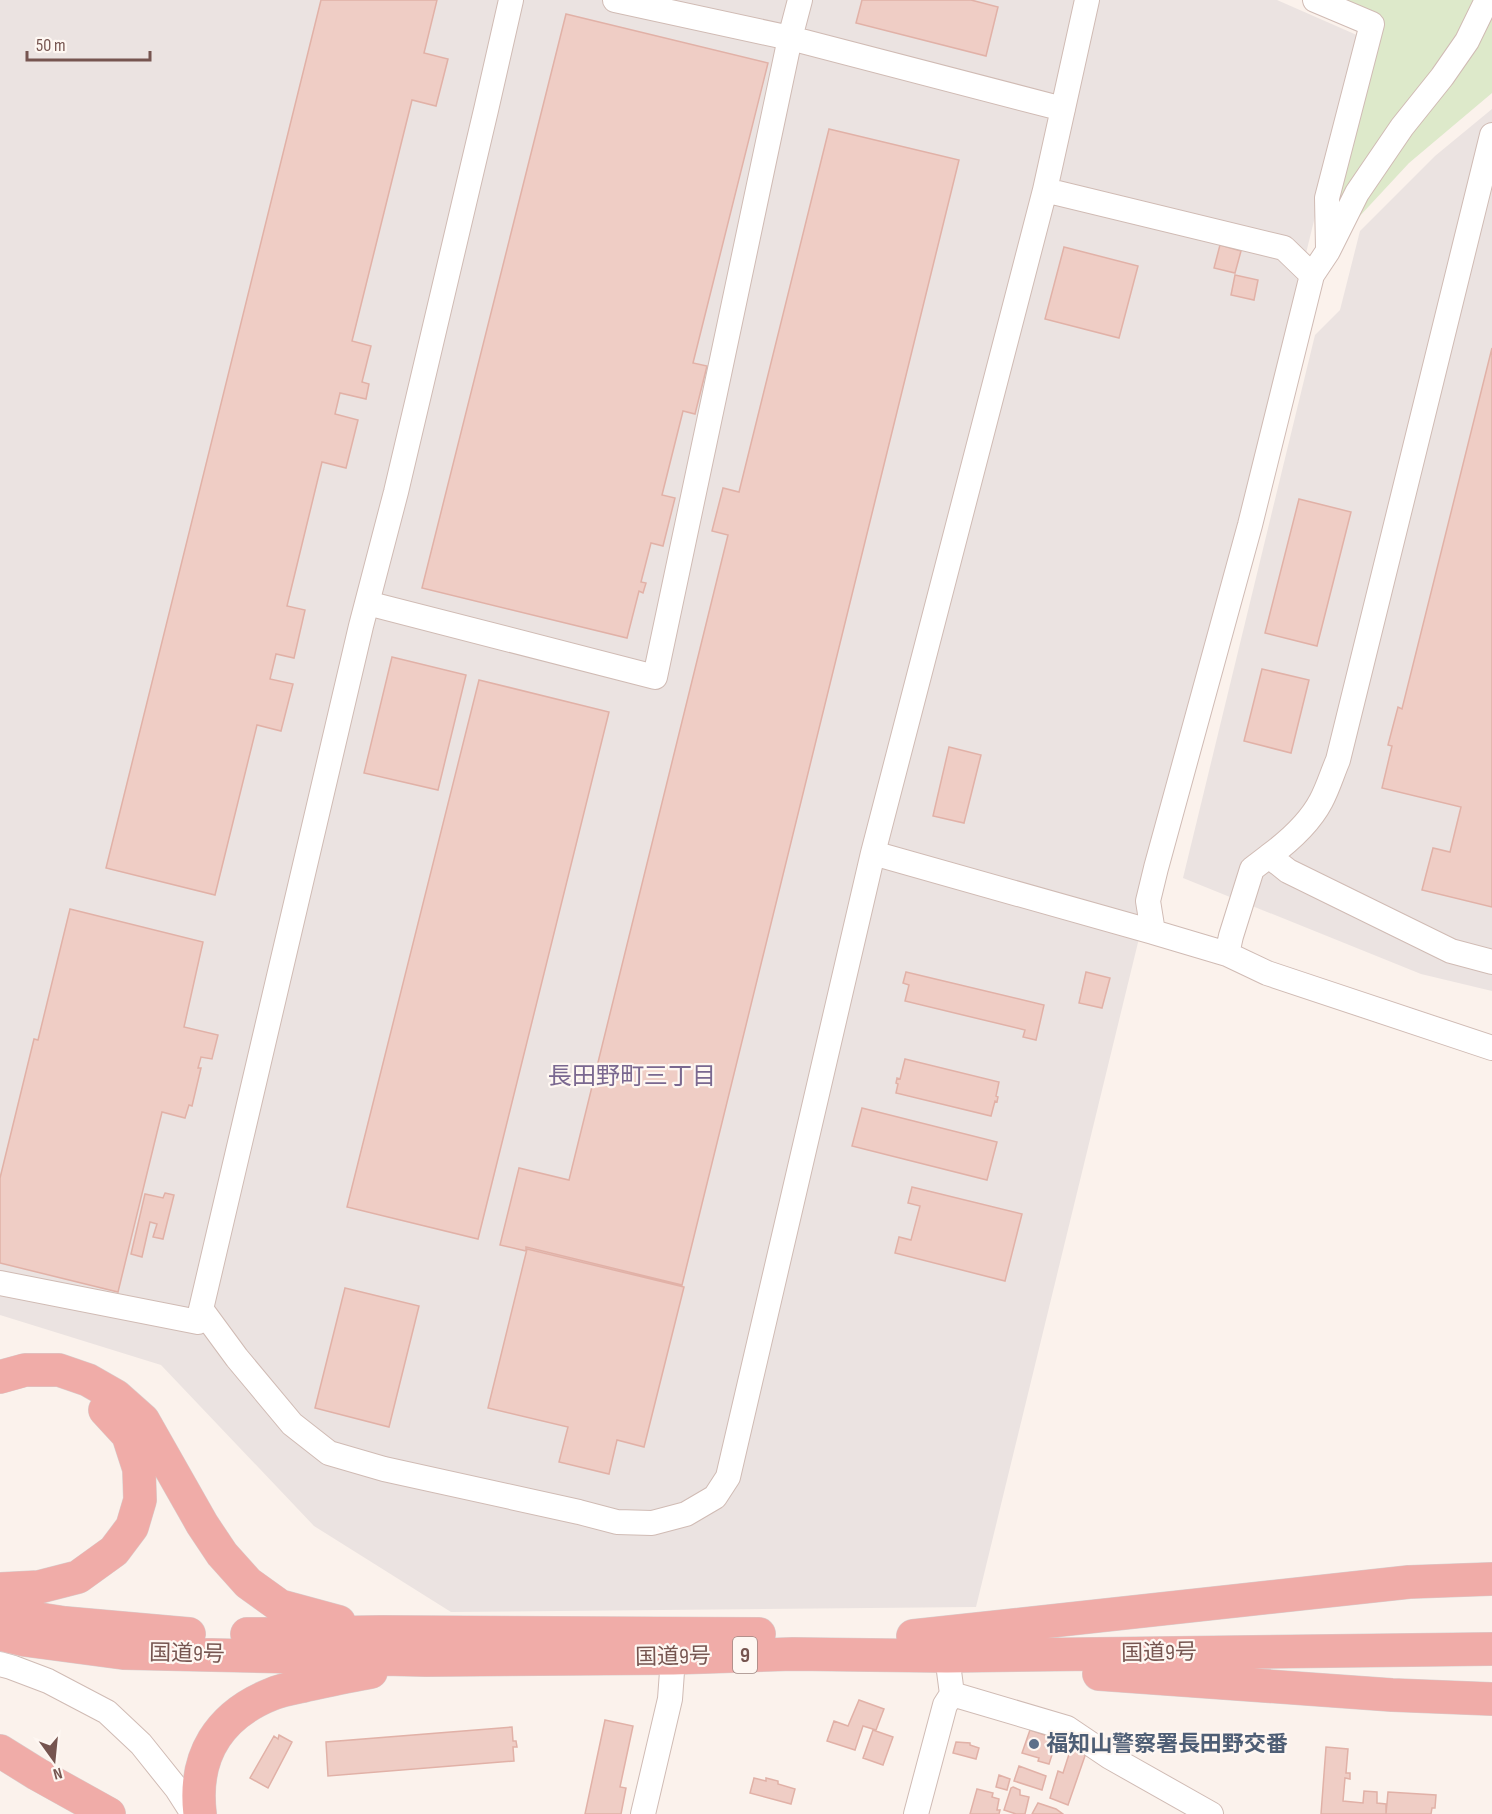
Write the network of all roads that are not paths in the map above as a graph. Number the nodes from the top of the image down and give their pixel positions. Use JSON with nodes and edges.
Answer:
{"nodes":[{"id":1,"x":511,"y":0,"type":"edge"},
{"id":2,"x":615,"y":0,"type":"edge"},
{"id":3,"x":800,"y":0,"type":"edge"},
{"id":4,"x":1088,"y":0,"type":"edge"},
{"id":5,"x":1315,"y":0,"type":"edge"},
{"id":6,"x":1487,"y":0,"type":"edge"},
{"id":7,"x":790,"y":38,"type":"junction"},
{"id":8,"x":1063,"y":109,"type":"junction"},
{"id":9,"x":1492,"y":135,"type":"edge"},
{"id":10,"x":1045,"y":190,"type":"junction"},
{"id":11,"x":1328,"y":251,"type":"junction"},
{"id":12,"x":1312,"y":275,"type":"junction"},
{"id":13,"x":367,"y":603,"type":"junction"},
{"id":14,"x":873,"y":853,"type":"junction"},
{"id":15,"x":1269,"y":856,"type":"junction"},
{"id":16,"x":1153,"y":932,"type":"junction"},
{"id":17,"x":1227,"y":954,"type":"junction"},
{"id":18,"x":1492,"y":962,"type":"edge"},
{"id":19,"x":1492,"y":1048,"type":"edge"},
{"id":20,"x":0,"y":1283,"type":"edge"},
{"id":21,"x":201,"y":1309,"type":"junction"},
{"id":22,"x":0,"y":1377,"type":"edge"},
{"id":23,"x":0,"y":1396,"type":"edge"},
{"id":24,"x":1492,"y":1579,"type":"edge"},
{"id":25,"x":0,"y":1589,"type":"edge"},
{"id":26,"x":0,"y":1613,"type":"edge"},
{"id":27,"x":1492,"y":1630,"type":"edge"},
{"id":28,"x":381,"y":1632,"type":"junction"},
{"id":29,"x":0,"y":1634,"type":"edge"},
{"id":30,"x":913,"y":1636,"type":"junction"},
{"id":31,"x":1492,"y":1648,"type":"edge"},
{"id":32,"x":947,"y":1656,"type":"junction"},
{"id":33,"x":673,"y":1658,"type":"junction"},
{"id":34,"x":426,"y":1660,"type":"junction"},
{"id":35,"x":0,"y":1664,"type":"edge"},
{"id":36,"x":952,"y":1694,"type":"junction"},
{"id":37,"x":1492,"y":1699,"type":"edge"},
{"id":38,"x":0,"y":1751,"type":"edge"},
{"id":39,"x":0,"y":1772,"type":"edge"},
{"id":40,"x":1181,"y":1806,"type":"edge"},
{"id":41,"x":75,"y":1814,"type":"edge"},
{"id":42,"x":109,"y":1814,"type":"edge"},
{"id":43,"x":193,"y":1814,"type":"edge"},
{"id":44,"x":200,"y":1814,"type":"edge"},
{"id":45,"x":643,"y":1814,"type":"edge"},
{"id":46,"x":916,"y":1814,"type":"edge"},
{"id":47,"x":1211,"y":1814,"type":"edge"}],
"edges":[{"from":1,"to":13,"type":"street"},
{"from":2,"to":7,"type":"street"},
{"from":3,"to":7,"type":"street"},
{"from":4,"to":8,"type":"street"},
{"from":5,"to":11,"type":"street"},
{"from":6,"to":11,"type":"street"},
{"from":7,"to":8,"type":"street"},
{"from":7,"to":13,"type":"street"},
{"from":8,"to":10,"type":"street"},
{"from":9,"to":15,"type":"street"},
{"from":10,"to":12,"type":"street"},
{"from":10,"to":14,"type":"street"},
{"from":11,"to":12,"type":"street"},
{"from":12,"to":16,"type":"street"},
{"from":13,"to":21,"type":"street"},
{"from":14,"to":16,"type":"street"},
{"from":14,"to":21,"type":"street"},
{"from":15,"to":17,"type":"street"},
{"from":15,"to":18,"type":"street"},
{"from":16,"to":17,"type":"street"},
{"from":17,"to":19,"type":"street"},
{"from":20,"to":21,"type":"street"},
{"from":22,"to":28,"type":"highway"},
{"from":23,"to":25,"type":"highway"},
{"from":24,"to":30,"type":"highway"},
{"from":26,"to":28,"type":"highway","name":"国道9号","number":"9"},
{"from":27,"to":30,"type":"highway","name":"国道9号","number":"9"},
{"from":28,"to":30,"type":"highway","name":"国道9号","number":"9"},
{"from":29,"to":34,"type":"highway","name":"国道9号","number":"9"},
{"from":31,"to":32,"type":"highway","name":"国道9号","number":"9"},
{"from":32,"to":33,"type":"highway","name":"国道9号","number":"9"},
{"from":32,"to":36,"type":"street"},
{"from":32,"to":37,"type":"highway"},
{"from":33,"to":34,"type":"highway","name":"国道9号","number":"9"},
{"from":33,"to":45,"type":"street"},
{"from":34,"to":44,"type":"highway"},
{"from":35,"to":43,"type":"street"},
{"from":36,"to":40,"type":"street"},
{"from":36,"to":46,"type":"street"},
{"from":38,"to":42,"type":"highway"},
{"from":39,"to":41,"type":"highway"},
{"from":40,"to":47,"type":"street"}]}
